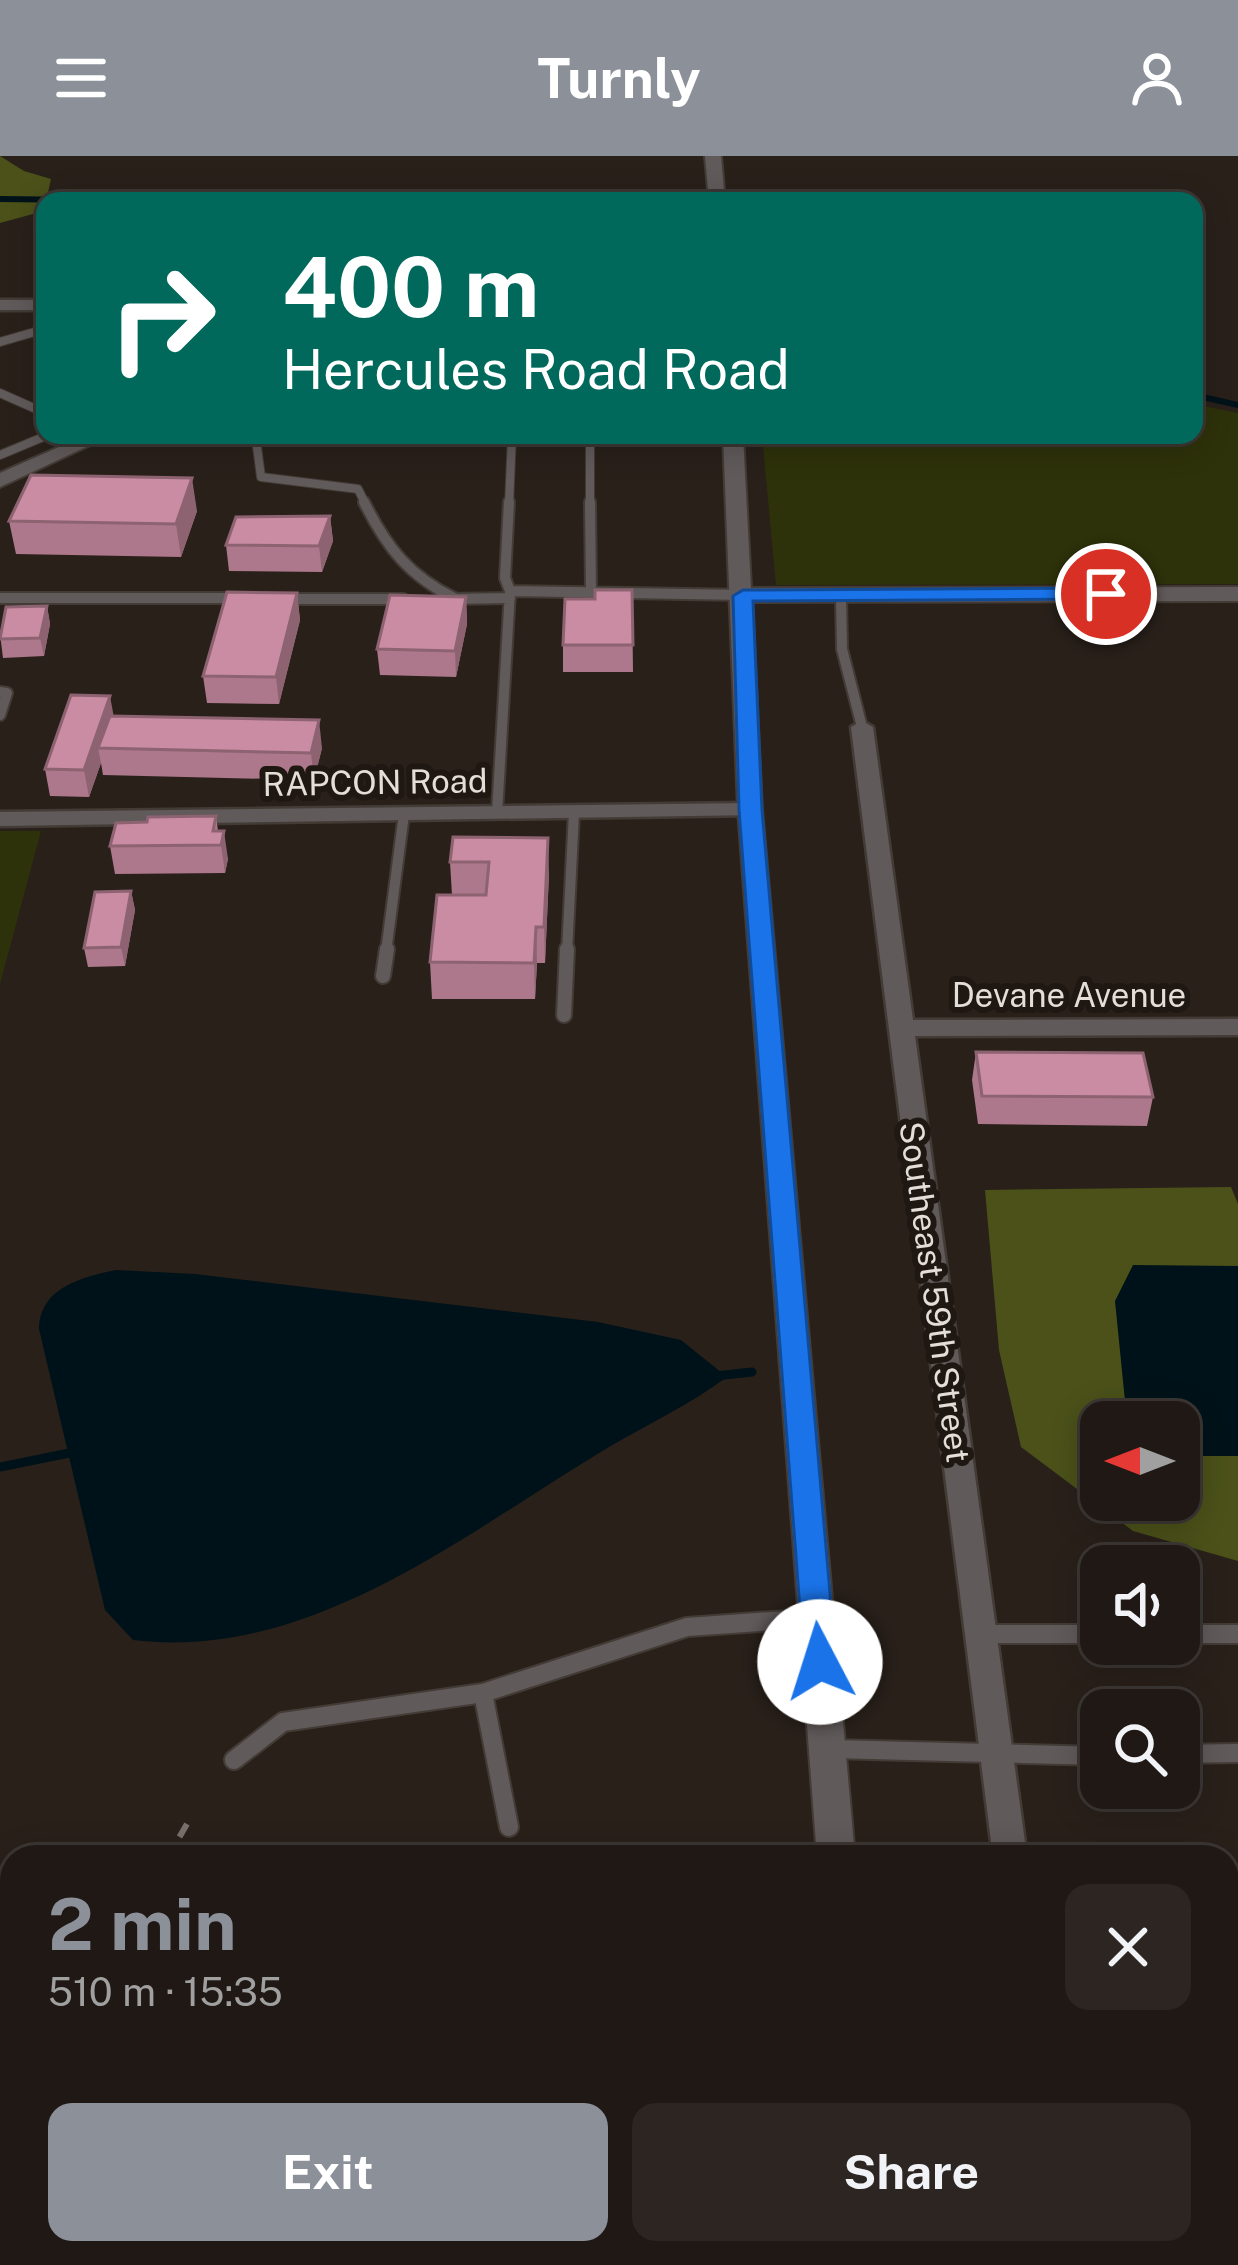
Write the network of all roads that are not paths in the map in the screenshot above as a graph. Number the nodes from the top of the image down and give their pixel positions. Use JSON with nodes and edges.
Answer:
{"nodes":[{"id":1,"x":713,"y":156,"type":"edge"},
{"id":2,"x":716,"y":192,"type":"edge"},
{"id":3,"x":0,"y":305,"type":"edge"},
{"id":4,"x":36,"y":305,"type":"edge"},
{"id":5,"x":36,"y":331,"type":"edge"},
{"id":6,"x":0,"y":342,"type":"edge"},
{"id":7,"x":0,"y":393,"type":"edge"},
{"id":8,"x":36,"y":409,"type":"edge"},
{"id":9,"x":36,"y":440,"type":"edge"},
{"id":10,"x":80,"y":444,"type":"edge"},
{"id":11,"x":257,"y":444,"type":"edge"},
{"id":12,"x":512,"y":444,"type":"edge"},
{"id":13,"x":590,"y":444,"type":"edge"},
{"id":14,"x":734,"y":444,"type":"edge"},
{"id":15,"x":0,"y":455,"type":"edge"},
{"id":16,"x":0,"y":481,"type":"edge"},
{"id":17,"x":591,"y":592,"type":"junction"},
{"id":18,"x":510,"y":594,"type":"junction"},
{"id":19,"x":1238,"y":594,"type":"edge"},
{"id":20,"x":841,"y":595,"type":"junction"},
{"id":21,"x":743,"y":596,"type":"junction"},
{"id":22,"x":0,"y":598,"type":"edge"},
{"id":23,"x":456,"y":599,"type":"junction"},
{"id":24,"x":0,"y":692,"type":"edge"},
{"id":25,"x":0,"y":715,"type":"edge"},
{"id":26,"x":862,"y":727,"type":"joint"},
{"id":27,"x":750,"y":810,"type":"junction"},
{"id":28,"x":574,"y":812,"type":"junction"},
{"id":29,"x":497,"y":813,"type":"junction"},
{"id":30,"x":404,"y":814,"type":"junction"},
{"id":31,"x":0,"y":819,"type":"edge"},
{"id":32,"x":382,"y":976,"type":"dead end"},
{"id":33,"x":564,"y":1015,"type":"dead end"},
{"id":34,"x":1238,"y":1027,"type":"edge"},
{"id":35,"x":900,"y":1028,"type":"junction"},
{"id":36,"x":816,"y":1618,"type":"junction"},
{"id":37,"x":980,"y":1634,"type":"junction"},
{"id":38,"x":1080,"y":1634,"type":"edge"},
{"id":39,"x":1200,"y":1634,"type":"edge"},
{"id":40,"x":1238,"y":1634,"type":"edge"},
{"id":41,"x":483,"y":1693,"type":"junction"},
{"id":42,"x":827,"y":1749,"type":"junction"},
{"id":43,"x":996,"y":1752,"type":"junction"},
{"id":44,"x":1238,"y":1753,"type":"edge"},
{"id":45,"x":1200,"y":1754,"type":"edge"},
{"id":46,"x":1080,"y":1755,"type":"edge"},
{"id":47,"x":235,"y":1760,"type":"dead end"},
{"id":48,"x":509,"y":1827,"type":"dead end"},
{"id":49,"x":835,"y":1845,"type":"edge"},
{"id":50,"x":1008,"y":1845,"type":"edge"}],
"edges":[{"from":1,"to":2,"type":"street"},
{"from":3,"to":4,"type":"street"},
{"from":5,"to":6,"type":"lane"},
{"from":7,"to":8,"type":"lane"},
{"from":9,"to":15,"type":"lane"},
{"from":10,"to":16,"type":"street"},
{"from":11,"to":23,"type":"lane"},
{"from":12,"to":18,"type":"lane"},
{"from":13,"to":17,"type":"lane"},
{"from":14,"to":21,"type":"street"},
{"from":17,"to":18,"type":"lane"},
{"from":17,"to":21,"type":"lane"},
{"from":18,"to":23,"type":"lane"},
{"from":18,"to":29,"type":"lane"},
{"from":19,"to":20,"type":"street"},
{"from":20,"to":21,"type":"street"},
{"from":20,"to":26,"type":"lane"},
{"from":21,"to":27,"type":"street"},
{"from":22,"to":23,"type":"lane"},
{"from":24,"to":25,"type":"lane"},
{"from":26,"to":35,"type":"street","name":"Southeast 59th Street"},
{"from":27,"to":28,"type":"street","name":"RAPCON Road"},
{"from":27,"to":36,"type":"street"},
{"from":28,"to":29,"type":"street","name":"RAPCON Road"},
{"from":28,"to":33,"type":"lane"},
{"from":29,"to":30,"type":"street","name":"RAPCON Road"},
{"from":30,"to":31,"type":"street","name":"RAPCON Road"},
{"from":30,"to":32,"type":"lane"},
{"from":34,"to":35,"type":"street","name":"Devane Avenue"},
{"from":35,"to":37,"type":"street","name":"Southeast 59th Street"},
{"from":36,"to":41,"type":"lane"},
{"from":36,"to":42,"type":"street"},
{"from":37,"to":38,"type":"lane"},
{"from":37,"to":43,"type":"street","name":"Southeast 59th Street"},
{"from":39,"to":40,"type":"lane"},
{"from":41,"to":47,"type":"lane"},
{"from":41,"to":48,"type":"lane"},
{"from":42,"to":43,"type":"lane"},
{"from":42,"to":49,"type":"street"},
{"from":43,"to":46,"type":"lane"},
{"from":43,"to":50,"type":"street","name":"Southeast 59th Street"},
{"from":44,"to":45,"type":"lane"}]}
